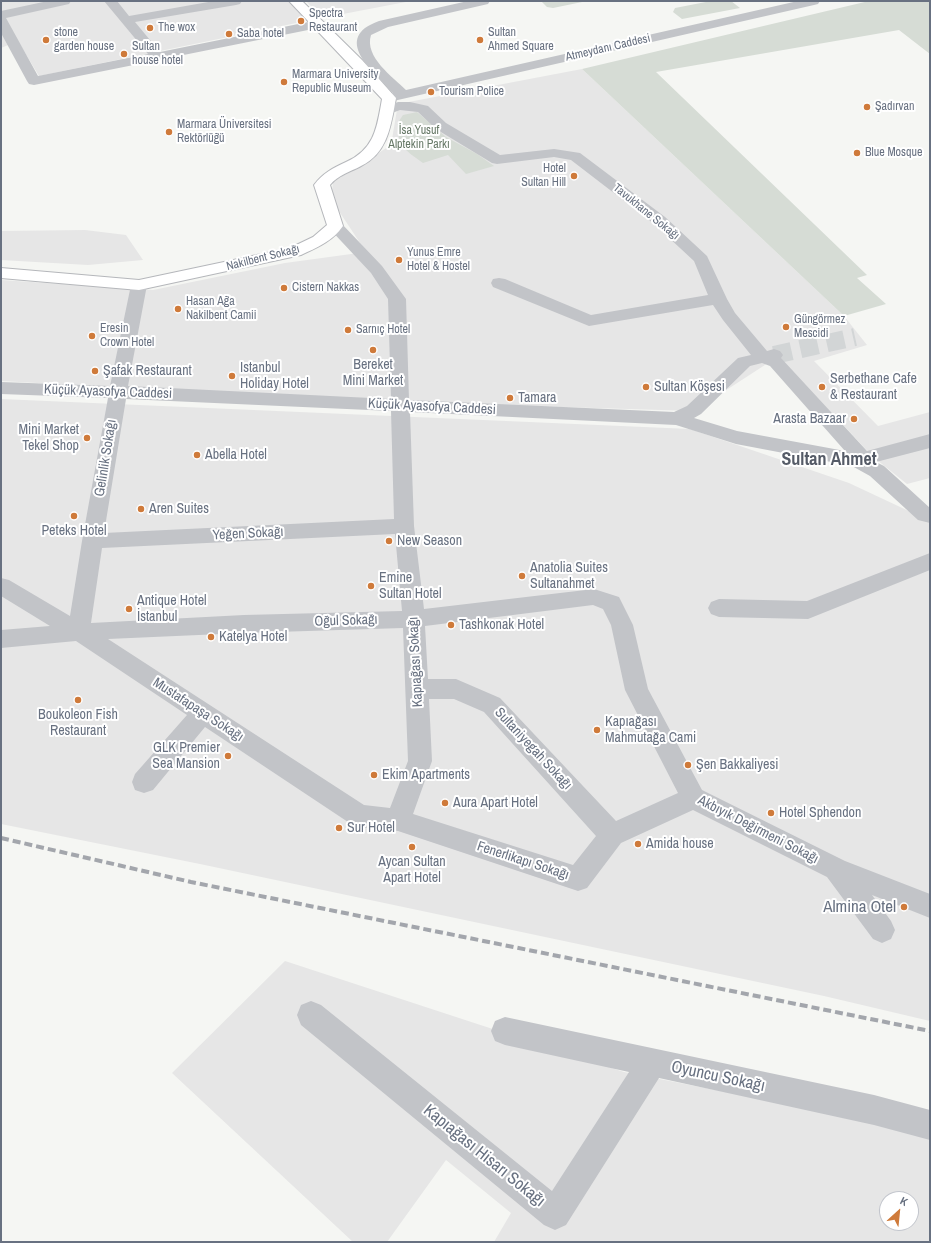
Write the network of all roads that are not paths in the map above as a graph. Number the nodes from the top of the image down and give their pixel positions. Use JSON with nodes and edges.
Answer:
{"nodes":[{"id":1,"x":65,"y":1,"type":"edge"},
{"id":2,"x":110,"y":1,"type":"edge"},
{"id":3,"x":236,"y":1,"type":"edge"},
{"id":4,"x":295,"y":1,"type":"edge"},
{"id":5,"x":483,"y":1,"type":"edge"},
{"id":6,"x":814,"y":1,"type":"edge"},
{"id":7,"x":1,"y":15,"type":"edge"},
{"id":8,"x":1,"y":20,"type":"edge"},
{"id":9,"x":126,"y":20,"type":"junction"},
{"id":10,"x":318,"y":24,"type":"junction"},
{"id":11,"x":6,"y":45,"type":"edge"},
{"id":12,"x":156,"y":55,"type":"junction"},
{"id":13,"x":393,"y":101,"type":"junction"},
{"id":14,"x":335,"y":226,"type":"junction"},
{"id":15,"x":1,"y":273,"type":"edge"},
{"id":16,"x":500,"y":283,"type":"dead end"},
{"id":17,"x":139,"y":285,"type":"junction"},
{"id":18,"x":718,"y":299,"type":"junction"},
{"id":19,"x":768,"y":356,"type":"junction"},
{"id":20,"x":1,"y":388,"type":"edge"},
{"id":21,"x":117,"y":392,"type":"junction"},
{"id":22,"x":400,"y":405,"type":"junction"},
{"id":23,"x":677,"y":419,"type":"junction"},
{"id":24,"x":930,"y":441,"type":"edge"},
{"id":25,"x":860,"y":460,"type":"junction"},
{"id":26,"x":930,"y":516,"type":"edge"},
{"id":27,"x":404,"y":526,"type":"junction"},
{"id":28,"x":92,"y":541,"type":"junction"},
{"id":29,"x":930,"y":561,"type":"edge"},
{"id":30,"x":1,"y":586,"type":"edge"},
{"id":31,"x":611,"y":603,"type":"joint"},
{"id":32,"x":719,"y":608,"type":"dead end"},
{"id":33,"x":414,"y":619,"type":"junction"},
{"id":34,"x":79,"y":632,"type":"junction"},
{"id":35,"x":1,"y":640,"type":"edge"},
{"id":36,"x":416,"y":689,"type":"junction"},
{"id":37,"x":202,"y":713,"type":"junction"},
{"id":38,"x":144,"y":782,"type":"dead end"},
{"id":39,"x":693,"y":798,"type":"junction"},
{"id":40,"x":398,"y":820,"type":"junction"},
{"id":41,"x":612,"y":835,"type":"junction"},
{"id":42,"x":836,"y":869,"type":"junction"},
{"id":43,"x":930,"y":906,"type":"edge"},
{"id":44,"x":882,"y":930,"type":"dead end"},
{"id":45,"x":311,"y":1014,"type":"dead end"},
{"id":46,"x":505,"y":1031,"type":"dead end"},
{"id":47,"x":652,"y":1063,"type":"junction"},
{"id":48,"x":930,"y":1125,"type":"edge"}],
"edges":[{"from":1,"to":7,"type":"street"},
{"from":2,"to":9,"type":"street"},
{"from":3,"to":9,"type":"street"},
{"from":4,"to":10,"type":"main road"},
{"from":5,"to":13,"type":"street"},
{"from":6,"to":13,"type":"street","name":"Atmeydanı Caddesi"},
{"from":8,"to":11,"type":"street"},
{"from":9,"to":12,"type":"street"},
{"from":10,"to":12,"type":"street"},
{"from":10,"to":13,"type":"main road"},
{"from":11,"to":12,"type":"street"},
{"from":13,"to":14,"type":"main road"},
{"from":13,"to":18,"type":"street","name":"Tavukhane Sokağı"},
{"from":14,"to":17,"type":"main road","name":"Nakilbent Sokağı"},
{"from":14,"to":22,"type":"street","name":"Kapıağası Sokağı"},
{"from":15,"to":17,"type":"main road","name":"Nakilbent Sokağı"},
{"from":16,"to":18,"type":"street"},
{"from":17,"to":21,"type":"street","name":"Gelinlik Sokağı"},
{"from":18,"to":19,"type":"street","name":"Tavukhane Sokağı"},
{"from":19,"to":23,"type":"street"},
{"from":19,"to":25,"type":"street"},
{"from":20,"to":21,"type":"street","name":"Küçük Ayasofya Caddesi"},
{"from":21,"to":22,"type":"street","name":"Küçük Ayasofya Caddesi"},
{"from":21,"to":28,"type":"street","name":"Gelinlik Sokağı"},
{"from":22,"to":23,"type":"street","name":"Küçük Ayasofya Caddesi"},
{"from":22,"to":27,"type":"street","name":"Kapıağası Sokağı"},
{"from":23,"to":25,"type":"street","name":"Küçük Ayasofya Caddesi"},
{"from":24,"to":25,"type":"street"},
{"from":25,"to":26,"type":"street"},
{"from":27,"to":28,"type":"street","name":"Yeğen Sokağı"},
{"from":27,"to":33,"type":"street","name":"Kapıağası Sokağı"},
{"from":28,"to":34,"type":"street","name":"Gelinlik Sokağı"},
{"from":29,"to":32,"type":"street"},
{"from":30,"to":34,"type":"street","name":"Mustafapaşa Sokağı"},
{"from":31,"to":33,"type":"street","name":"Oğul Sokağı"},
{"from":31,"to":39,"type":"street","name":"Akbıyık Değirmeni Sokağı"},
{"from":33,"to":34,"type":"street","name":"Oğul Sokağı"},
{"from":33,"to":36,"type":"street","name":"Kapıağası Sokağı"},
{"from":34,"to":35,"type":"street","name":"Oğul Sokağı"},
{"from":34,"to":37,"type":"street","name":"Mustafapaşa Sokağı"},
{"from":36,"to":40,"type":"street","name":"Kapıağası Sokağı"},
{"from":36,"to":41,"type":"street","name":"Sultaniyegah Sokağı"},
{"from":37,"to":38,"type":"street"},
{"from":37,"to":40,"type":"street","name":"Mustafapaşa Sokağı"},
{"from":39,"to":41,"type":"street","name":"Fenerlikapı Sokağı"},
{"from":39,"to":42,"type":"street","name":"Akbıyık Değirmeni Sokağı"},
{"from":40,"to":41,"type":"street","name":"Fenerlikapı Sokağı"},
{"from":42,"to":43,"type":"street","name":"Akbıyık Değirmeni Sokağı"},
{"from":42,"to":44,"type":"street"},
{"from":45,"to":47,"type":"street","name":"Kapıağası Hisarı Sokağı"},
{"from":46,"to":47,"type":"street","name":"Oyuncu Sokağı"},
{"from":47,"to":48,"type":"street","name":"Oyuncu Sokağı"}]}
